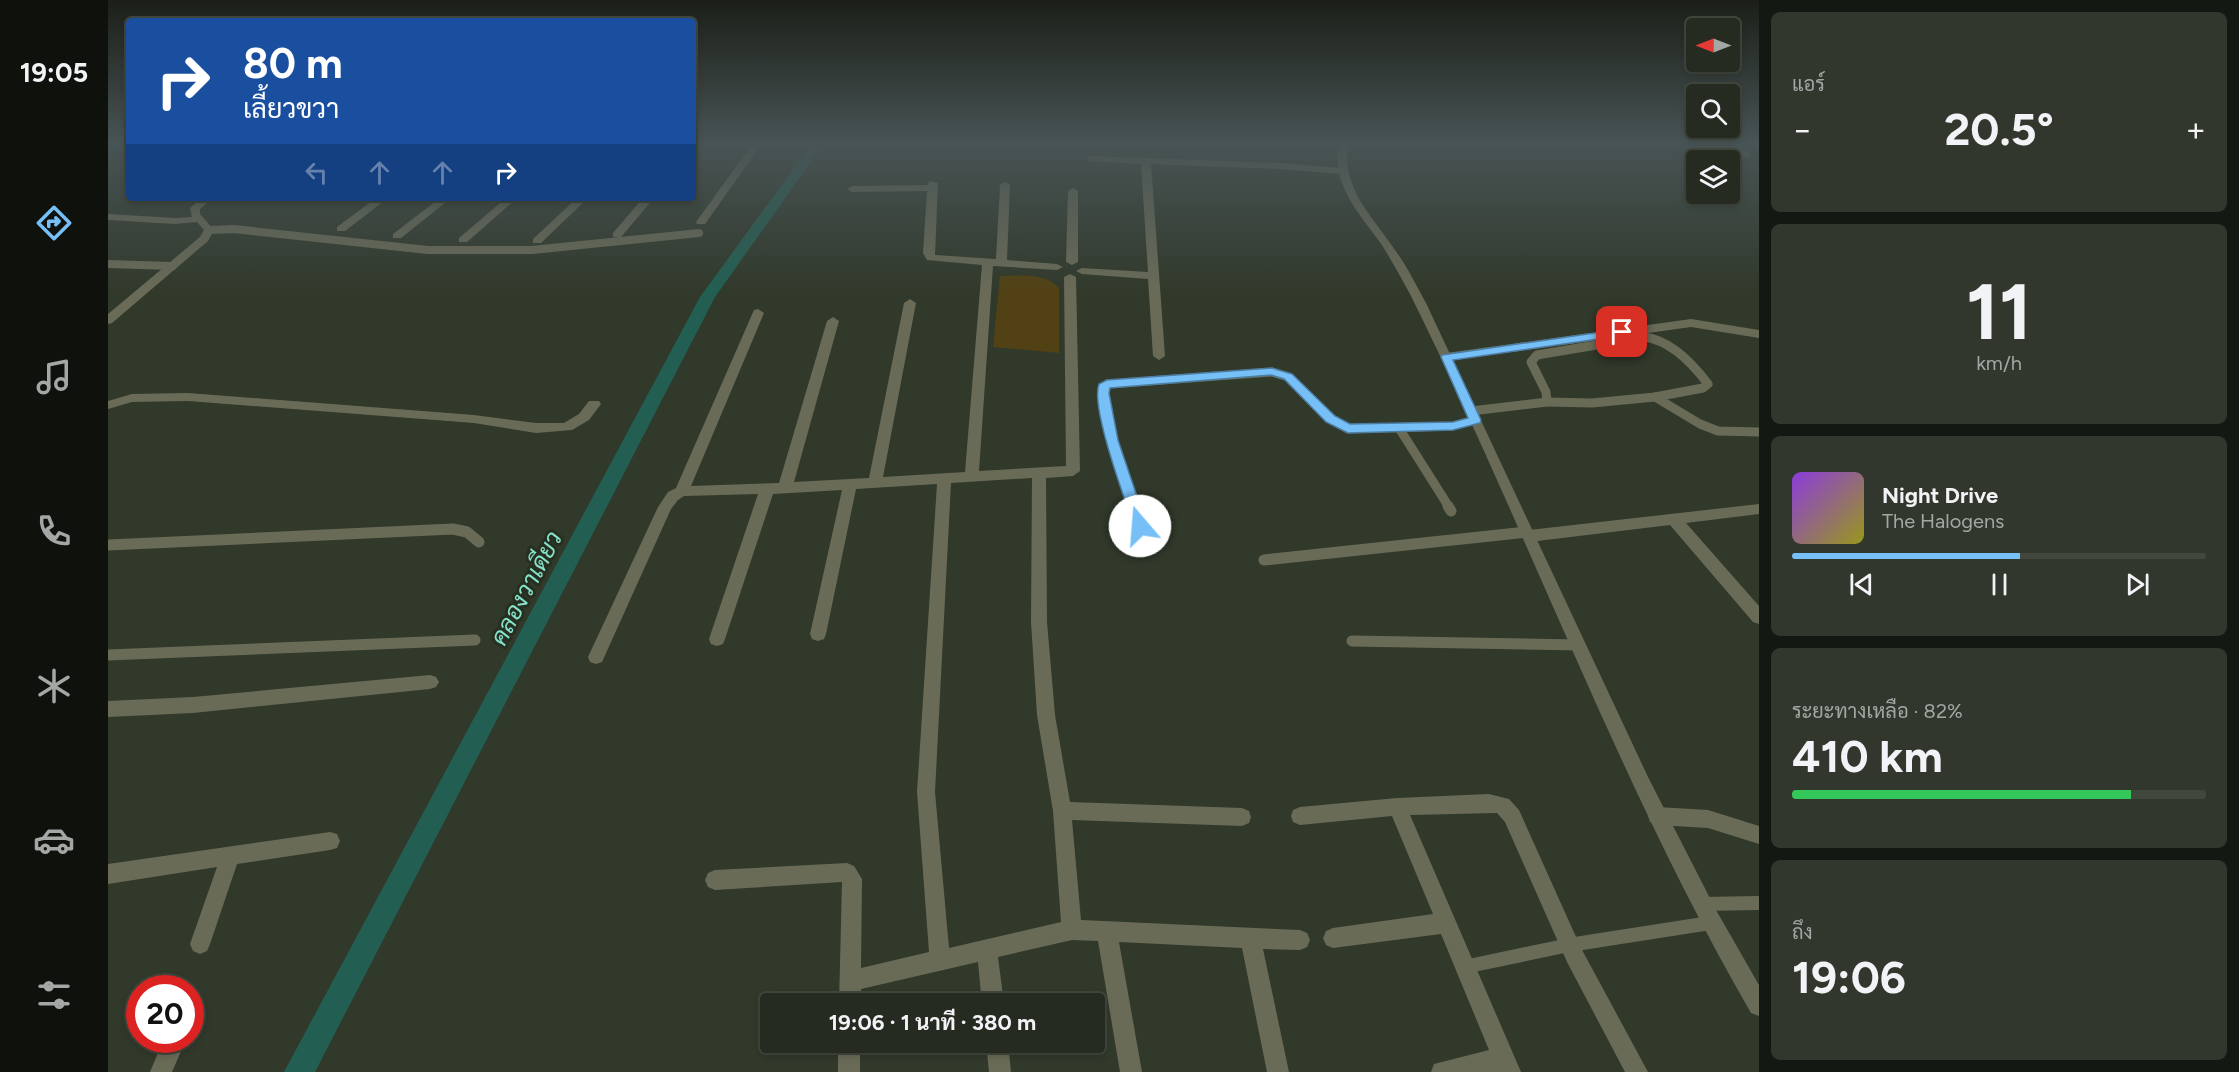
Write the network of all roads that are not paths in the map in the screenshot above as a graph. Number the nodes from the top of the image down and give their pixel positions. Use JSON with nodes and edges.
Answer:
{"nodes":[{"id":1,"x":724,"y":192,"type":"edge"},
{"id":2,"x":933,"y":192,"type":"edge"},
{"id":3,"x":1004,"y":192,"type":"edge"},
{"id":4,"x":1073,"y":192,"type":"edge"},
{"id":5,"x":1148,"y":192,"type":"edge"},
{"id":6,"x":1349,"y":192,"type":"edge"},
{"id":7,"x":204,"y":201,"type":"edge"},
{"id":8,"x":379,"y":201,"type":"edge"},
{"id":9,"x":442,"y":201,"type":"edge"},
{"id":10,"x":508,"y":201,"type":"edge"},
{"id":11,"x":580,"y":201,"type":"edge"},
{"id":12,"x":646,"y":201,"type":"edge"},
{"id":13,"x":108,"y":217,"type":"edge"},
{"id":14,"x":201,"y":219,"type":"junction"},
{"id":15,"x":700,"y":227,"type":"joint"},
{"id":16,"x":341,"y":229,"type":"dead end"},
{"id":17,"x":209,"y":230,"type":"junction"},
{"id":18,"x":617,"y":235,"type":"dead end"},
{"id":19,"x":397,"y":236,"type":"dead end"},
{"id":20,"x":463,"y":240,"type":"dead end"},
{"id":21,"x":537,"y":241,"type":"dead end"},
{"id":22,"x":1072,"y":262,"type":"junction"},
{"id":23,"x":994,"y":263,"type":"junction"},
{"id":24,"x":108,"y":264,"type":"edge"},
{"id":25,"x":173,"y":266,"type":"junction"},
{"id":26,"x":1057,"y":267,"type":"junction"},
{"id":27,"x":1076,"y":274,"type":"junction"},
{"id":28,"x":1152,"y":276,"type":"junction"},
{"id":29,"x":910,"y":303,"type":"dead end"},
{"id":30,"x":758,"y":313,"type":"dead end"},
{"id":31,"x":108,"y":320,"type":"edge"},
{"id":32,"x":833,"y":321,"type":"dead end"},
{"id":33,"x":1759,"y":334,"type":"edge"},
{"id":34,"x":1159,"y":356,"type":"dead end"},
{"id":35,"x":1446,"y":357,"type":"junction"},
{"id":36,"x":1655,"y":397,"type":"junction"},
{"id":37,"x":1547,"y":402,"type":"junction"},
{"id":38,"x":594,"y":404,"type":"dead end"},
{"id":39,"x":108,"y":405,"type":"edge"},
{"id":40,"x":1473,"y":416,"type":"junction"},
{"id":41,"x":1399,"y":428,"type":"junction"},
{"id":42,"x":1759,"y":432,"type":"edge"},
{"id":43,"x":1039,"y":473,"type":"junction"},
{"id":44,"x":972,"y":477,"type":"junction"},
{"id":45,"x":944,"y":479,"type":"junction"},
{"id":46,"x":875,"y":483,"type":"junction"},
{"id":47,"x":850,"y":484,"type":"junction"},
{"id":48,"x":785,"y":488,"type":"junction"},
{"id":49,"x":767,"y":489,"type":"junction"},
{"id":50,"x":682,"y":491,"type":"junction"},
{"id":51,"x":1759,"y":509,"type":"edge"},
{"id":52,"x":1451,"y":511,"type":"dead end"},
{"id":53,"x":1674,"y":519,"type":"junction"},
{"id":54,"x":1140,"y":526,"type":"dead end"},
{"id":55,"x":1528,"y":534,"type":"junction"},
{"id":56,"x":479,"y":542,"type":"dead end"},
{"id":57,"x":108,"y":545,"type":"edge"},
{"id":58,"x":1264,"y":560,"type":"dead end"},
{"id":59,"x":1759,"y":617,"type":"edge"},
{"id":60,"x":818,"y":634,"type":"dead end"},
{"id":61,"x":717,"y":639,"type":"dead end"},
{"id":62,"x":475,"y":640,"type":"dead end"},
{"id":63,"x":1352,"y":641,"type":"dead end"},
{"id":64,"x":1578,"y":645,"type":"junction"},
{"id":65,"x":108,"y":655,"type":"edge"},
{"id":66,"x":596,"y":657,"type":"dead end"},
{"id":67,"x":430,"y":682,"type":"dead end"},
{"id":68,"x":108,"y":709,"type":"edge"},
{"id":69,"x":1397,"y":807,"type":"junction"},
{"id":70,"x":1062,"y":811,"type":"junction"},
{"id":71,"x":1300,"y":816,"type":"dead end"},
{"id":72,"x":1657,"y":816,"type":"junction"},
{"id":73,"x":1242,"y":817,"type":"dead end"},
{"id":74,"x":1759,"y":835,"type":"edge"},
{"id":75,"x":330,"y":841,"type":"dead end"},
{"id":76,"x":230,"y":857,"type":"junction"},
{"id":77,"x":108,"y":874,"type":"edge"},
{"id":78,"x":715,"y":880,"type":"dead end"},
{"id":79,"x":1759,"y":903,"type":"edge"},
{"id":80,"x":1701,"y":904,"type":"junction"},
{"id":81,"x":1445,"y":923,"type":"junction"},
{"id":82,"x":1710,"y":923,"type":"junction"},
{"id":83,"x":1071,"y":930,"type":"junction"},
{"id":84,"x":1107,"y":933,"type":"junction"},
{"id":85,"x":1333,"y":938,"type":"dead end"},
{"id":86,"x":1251,"y":940,"type":"junction"},
{"id":87,"x":1300,"y":940,"type":"dead end"},
{"id":88,"x":200,"y":944,"type":"dead end"},
{"id":89,"x":1569,"y":945,"type":"junction"},
{"id":90,"x":987,"y":950,"type":"junction"},
{"id":91,"x":940,"y":960,"type":"junction"},
{"id":92,"x":1464,"y":967,"type":"junction"},
{"id":93,"x":850,"y":981,"type":"junction"},
{"id":94,"x":850,"y":993,"type":"edge"},
{"id":95,"x":992,"y":993,"type":"edge"},
{"id":96,"x":1759,"y":1005,"type":"edge"},
{"id":97,"x":169,"y":1053,"type":"edge"},
{"id":98,"x":849,"y":1053,"type":"edge"},
{"id":99,"x":998,"y":1053,"type":"edge"},
{"id":100,"x":1507,"y":1065,"type":"edge"},
{"id":101,"x":161,"y":1072,"type":"edge"},
{"id":102,"x":849,"y":1072,"type":"edge"},
{"id":103,"x":1000,"y":1072,"type":"edge"},
{"id":104,"x":1131,"y":1072,"type":"edge"},
{"id":105,"x":1278,"y":1072,"type":"edge"},
{"id":106,"x":1442,"y":1072,"type":"edge"},
{"id":107,"x":1637,"y":1072,"type":"edge"}],
"edges":[{"from":1,"to":15,"type":"street"},
{"from":2,"to":23,"type":"street"},
{"from":3,"to":23,"type":"street"},
{"from":4,"to":22,"type":"street"},
{"from":5,"to":28,"type":"street"},
{"from":6,"to":35,"type":"street"},
{"from":7,"to":14,"type":"street"},
{"from":8,"to":16,"type":"street"},
{"from":9,"to":19,"type":"street"},
{"from":10,"to":20,"type":"street"},
{"from":11,"to":21,"type":"street"},
{"from":12,"to":18,"type":"street"},
{"from":13,"to":14,"type":"street"},
{"from":14,"to":17,"type":"street"},
{"from":15,"to":17,"type":"lane"},
{"from":17,"to":25,"type":"street"},
{"from":22,"to":26,"type":"street"},
{"from":22,"to":27,"type":"street"},
{"from":23,"to":26,"type":"street"},
{"from":23,"to":44,"type":"street"},
{"from":24,"to":25,"type":"lane"},
{"from":25,"to":31,"type":"street"},
{"from":26,"to":27,"type":"street"},
{"from":27,"to":28,"type":"street"},
{"from":27,"to":43,"type":"street"},
{"from":28,"to":34,"type":"street"},
{"from":29,"to":46,"type":"street"},
{"from":30,"to":50,"type":"street"},
{"from":32,"to":48,"type":"street"},
{"from":33,"to":35,"type":"street"},
{"from":35,"to":40,"type":"street"},
{"from":36,"to":37,"type":"lane"},
{"from":36,"to":37,"type":"lane"},
{"from":36,"to":42,"type":"lane"},
{"from":37,"to":40,"type":"lane"},
{"from":38,"to":39,"type":"street"},
{"from":40,"to":41,"type":"lane"},
{"from":40,"to":55,"type":"street"},
{"from":41,"to":52,"type":"lane"},
{"from":41,"to":54,"type":"lane"},
{"from":43,"to":44,"type":"street"},
{"from":43,"to":70,"type":"street"},
{"from":44,"to":45,"type":"street"},
{"from":45,"to":46,"type":"street"},
{"from":45,"to":91,"type":"street"},
{"from":46,"to":47,"type":"street"},
{"from":47,"to":48,"type":"street"},
{"from":47,"to":60,"type":"street"},
{"from":48,"to":49,"type":"street"},
{"from":49,"to":50,"type":"street"},
{"from":49,"to":61,"type":"street"},
{"from":50,"to":66,"type":"street"},
{"from":51,"to":53,"type":"street"},
{"from":53,"to":55,"type":"street"},
{"from":53,"to":59,"type":"street"},
{"from":55,"to":58,"type":"lane"},
{"from":55,"to":64,"type":"street"},
{"from":56,"to":57,"type":"lane"},
{"from":62,"to":65,"type":"lane"},
{"from":63,"to":64,"type":"lane"},
{"from":64,"to":72,"type":"street"},
{"from":67,"to":68,"type":"street"},
{"from":69,"to":71,"type":"street"},
{"from":69,"to":81,"type":"street"},
{"from":69,"to":89,"type":"street"},
{"from":70,"to":73,"type":"street"},
{"from":70,"to":83,"type":"street"},
{"from":72,"to":74,"type":"street"},
{"from":72,"to":80,"type":"street"},
{"from":75,"to":76,"type":"street"},
{"from":76,"to":77,"type":"street"},
{"from":76,"to":88,"type":"street"},
{"from":78,"to":93,"type":"street"},
{"from":79,"to":80,"type":"lane"},
{"from":80,"to":82,"type":"street"},
{"from":81,"to":85,"type":"street"},
{"from":81,"to":92,"type":"street"},
{"from":82,"to":89,"type":"lane"},
{"from":82,"to":96,"type":"street"},
{"from":83,"to":84,"type":"street"},
{"from":83,"to":90,"type":"street"},
{"from":84,"to":86,"type":"street"},
{"from":84,"to":104,"type":"street"},
{"from":86,"to":87,"type":"street"},
{"from":86,"to":105,"type":"street"},
{"from":89,"to":92,"type":"lane"},
{"from":89,"to":107,"type":"street"},
{"from":90,"to":91,"type":"street"},
{"from":90,"to":95,"type":"street"},
{"from":91,"to":93,"type":"street"},
{"from":92,"to":100,"type":"street"},
{"from":93,"to":94,"type":"street"},
{"from":97,"to":101,"type":"street"},
{"from":98,"to":102,"type":"street"},
{"from":99,"to":103,"type":"street"},
{"from":100,"to":106,"type":"street"}]}
